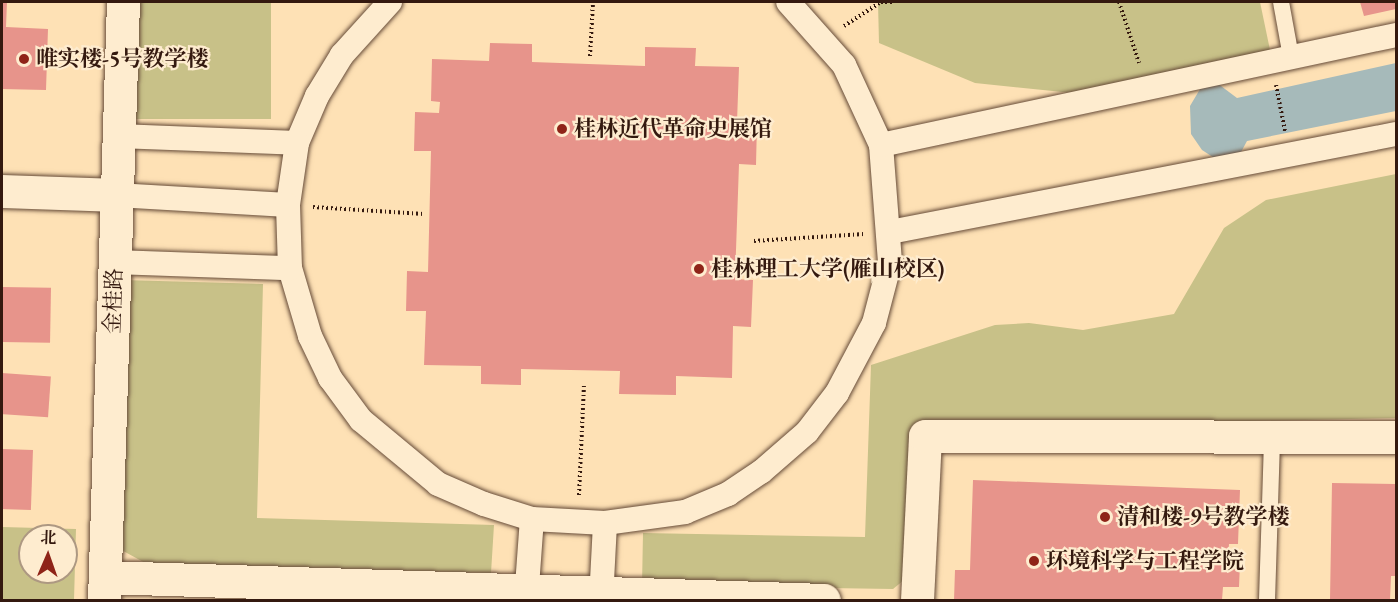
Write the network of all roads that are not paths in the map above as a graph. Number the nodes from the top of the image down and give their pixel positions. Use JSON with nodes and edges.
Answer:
{"nodes":[{"id":1,"x":123,"y":2,"type":"edge"},
{"id":2,"x":390,"y":2,"type":"edge"},
{"id":3,"x":788,"y":2,"type":"edge"},
{"id":4,"x":1281,"y":2,"type":"edge"},
{"id":5,"x":1396,"y":35,"type":"edge"},
{"id":6,"x":1281,"y":59,"type":"junction"},
{"id":7,"x":1396,"y":134,"type":"edge"},
{"id":8,"x":118,"y":136,"type":"junction"},
{"id":9,"x":297,"y":143,"type":"junction"},
{"id":10,"x":881,"y":145,"type":"junction"},
{"id":11,"x":2,"y":191,"type":"edge"},
{"id":12,"x":116,"y":195,"type":"junction"},
{"id":13,"x":288,"y":205,"type":"junction"},
{"id":14,"x":890,"y":232,"type":"junction"},
{"id":15,"x":114,"y":262,"type":"junction"},
{"id":16,"x":290,"y":268,"type":"junction"},
{"id":17,"x":1396,"y":437,"type":"edge"},
{"id":18,"x":1272,"y":440,"type":"junction"},
{"id":19,"x":532,"y":519,"type":"junction"},
{"id":20,"x":605,"y":523,"type":"junction"},
{"id":21,"x":105,"y":589,"type":"edge"},
{"id":22,"x":526,"y":595,"type":"edge"},
{"id":23,"x":602,"y":597,"type":"edge"},
{"id":24,"x":824,"y":600,"type":"edge"},
{"id":25,"x":917,"y":600,"type":"edge"},
{"id":26,"x":1267,"y":600,"type":"edge"}],
"edges":[{"from":1,"to":8,"type":"street","name":"金桂路"},
{"from":2,"to":9,"type":"street"},
{"from":3,"to":10,"type":"street"},
{"from":4,"to":6,"type":"lane"},
{"from":5,"to":6,"type":"street"},
{"from":6,"to":10,"type":"street"},
{"from":7,"to":14,"type":"street"},
{"from":8,"to":9,"type":"street"},
{"from":8,"to":12,"type":"street","name":"金桂路"},
{"from":9,"to":13,"type":"street"},
{"from":10,"to":14,"type":"street"},
{"from":11,"to":12,"type":"street"},
{"from":12,"to":13,"type":"street"},
{"from":12,"to":15,"type":"street","name":"金桂路"},
{"from":13,"to":16,"type":"street"},
{"from":14,"to":20,"type":"street"},
{"from":15,"to":16,"type":"street"},
{"from":15,"to":21,"type":"street","name":"金桂路"},
{"from":16,"to":19,"type":"street"},
{"from":17,"to":18,"type":"street"},
{"from":18,"to":25,"type":"street"},
{"from":18,"to":26,"type":"lane"},
{"from":19,"to":20,"type":"street"},
{"from":19,"to":22,"type":"street"},
{"from":20,"to":23,"type":"street"},
{"from":21,"to":22,"type":"street"},
{"from":22,"to":23,"type":"street"},
{"from":23,"to":24,"type":"street"}]}
